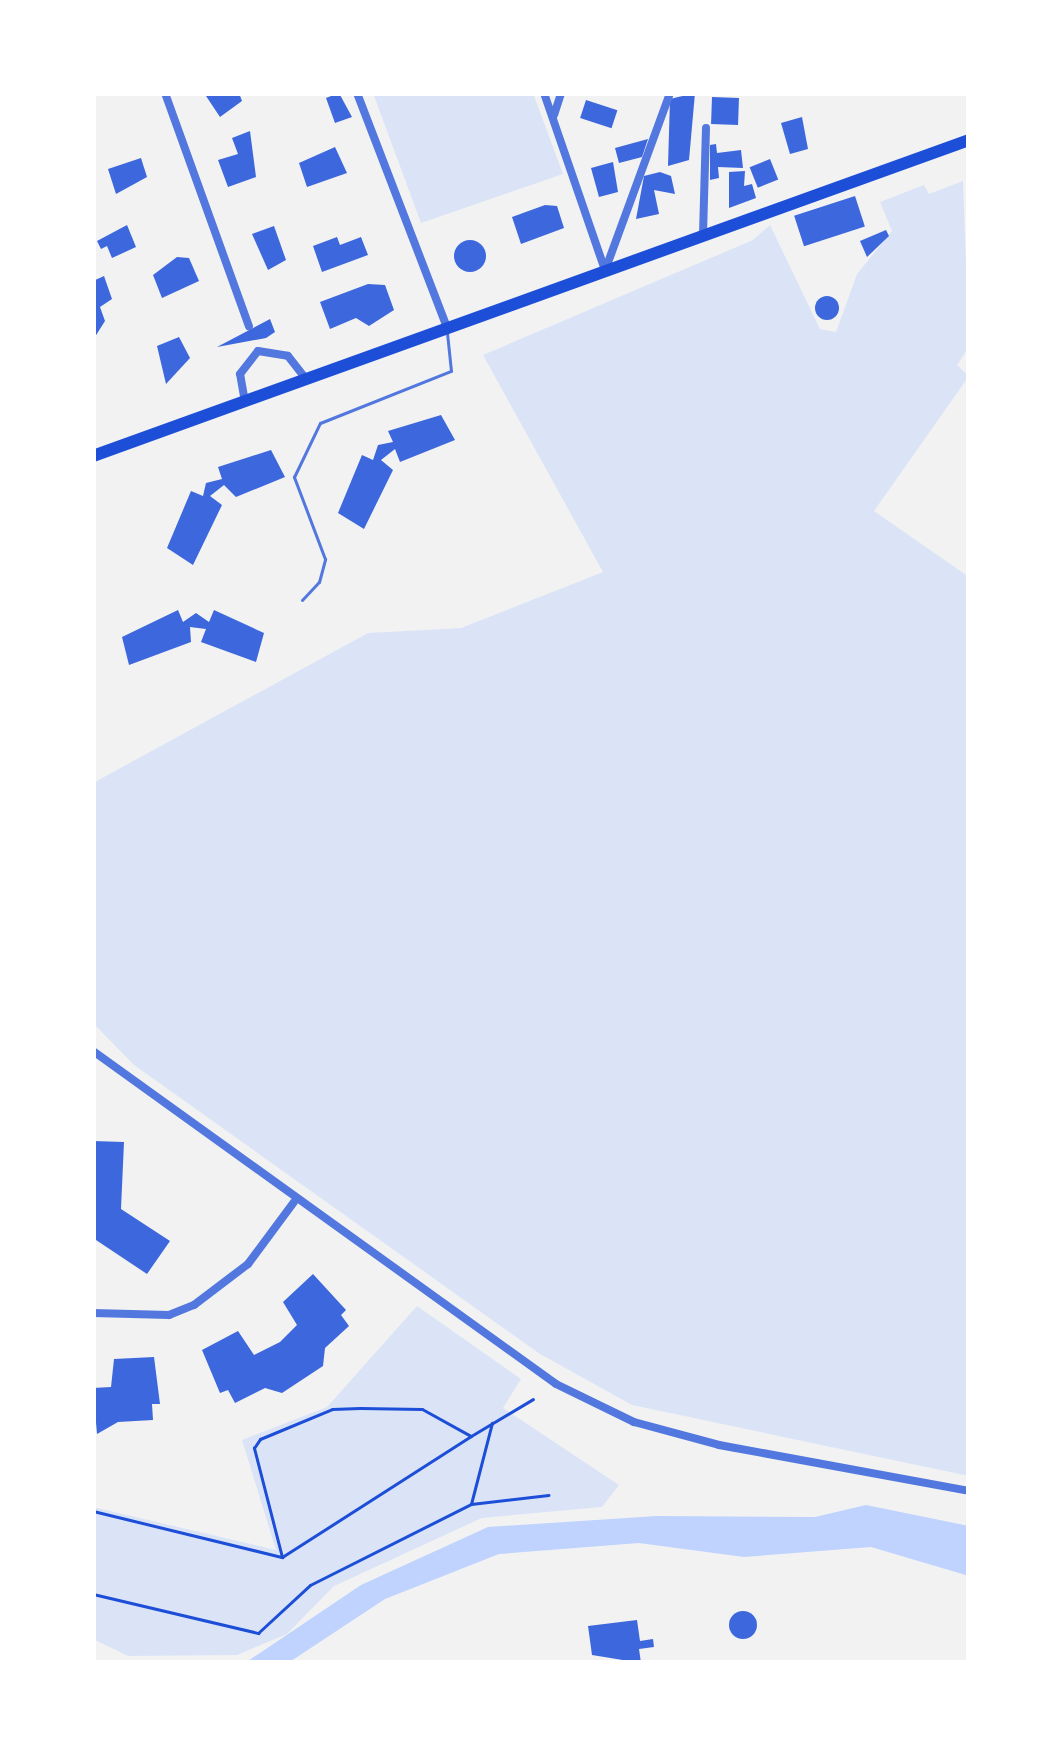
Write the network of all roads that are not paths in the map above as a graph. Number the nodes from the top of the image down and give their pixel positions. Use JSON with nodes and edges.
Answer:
{"nodes":[{"id":1,"x":165,"y":93,"type":"edge"},
{"id":2,"x":357,"y":93,"type":"edge"},
{"id":3,"x":544,"y":93,"type":"edge"},
{"id":4,"x":561,"y":93,"type":"edge"},
{"id":5,"x":670,"y":93,"type":"edge"},
{"id":6,"x":554,"y":116,"type":"junction"},
{"id":7,"x":706,"y":128,"type":"dead end"},
{"id":8,"x":969,"y":140,"type":"edge"},
{"id":9,"x":703,"y":235,"type":"junction"},
{"id":10,"x":605,"y":269,"type":"junction"},
{"id":11,"x":249,"y":326,"type":"dead end"},
{"id":12,"x":447,"y":328,"type":"junction"},
{"id":13,"x":305,"y":378,"type":"junction"},
{"id":14,"x":244,"y":402,"type":"junction"},
{"id":15,"x":93,"y":456,"type":"edge"},
{"id":16,"x":302,"y":600,"type":"dead end"},
{"id":17,"x":93,"y":1051,"type":"edge"},
{"id":18,"x":294,"y":1202,"type":"junction"},
{"id":19,"x":93,"y":1313,"type":"edge"},
{"id":20,"x":969,"y":1492,"type":"edge"}],
"edges":[{"from":1,"to":11,"type":"street"},
{"from":2,"to":12,"type":"street"},
{"from":3,"to":6,"type":"street"},
{"from":4,"to":6,"type":"street"},
{"from":5,"to":10,"type":"street"},
{"from":6,"to":10,"type":"street"},
{"from":7,"to":9,"type":"street"},
{"from":8,"to":9,"type":"main road"},
{"from":9,"to":10,"type":"main road"},
{"from":10,"to":12,"type":"main road"},
{"from":12,"to":13,"type":"main road"},
{"from":12,"to":16,"type":"lane"},
{"from":13,"to":14,"type":"main road"},
{"from":13,"to":14,"type":"street"},
{"from":14,"to":15,"type":"main road"},
{"from":17,"to":18,"type":"street"},
{"from":18,"to":19,"type":"street"},
{"from":18,"to":20,"type":"street"}]}
